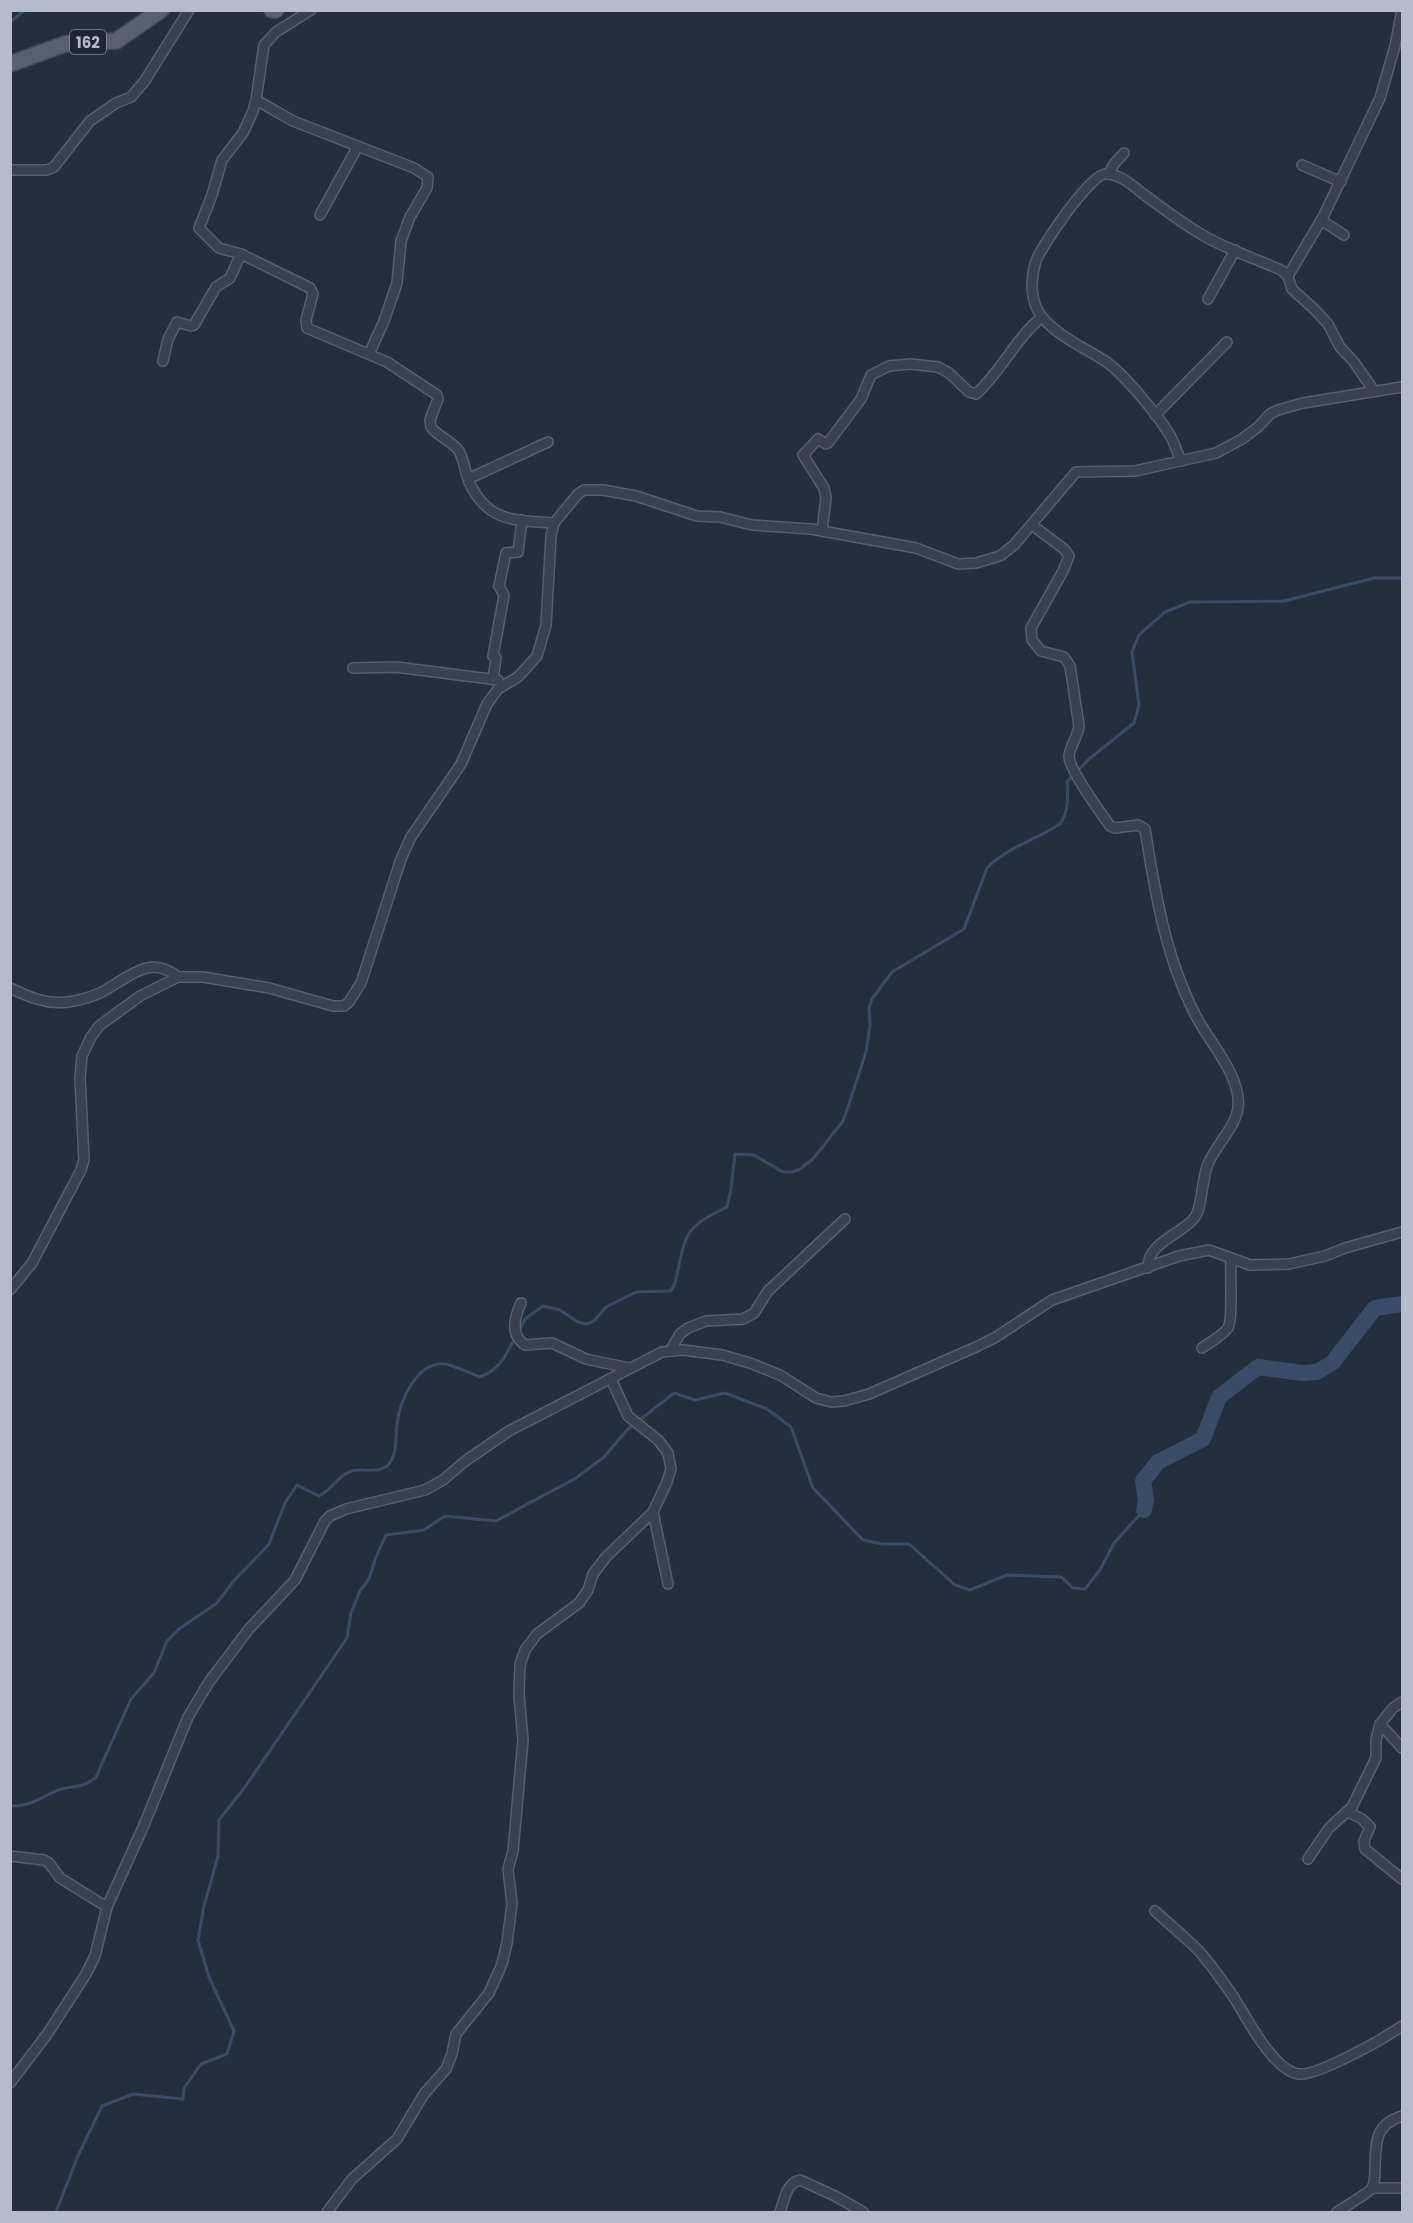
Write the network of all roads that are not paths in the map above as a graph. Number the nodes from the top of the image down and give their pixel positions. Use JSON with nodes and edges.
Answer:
{"nodes":[{"id":1,"x":160,"y":10,"type":"edge"},
{"id":2,"x":189,"y":10,"type":"edge"},
{"id":3,"x":311,"y":10,"type":"edge"},
{"id":4,"x":1401,"y":10,"type":"edge"},
{"id":5,"x":10,"y":64,"type":"edge"},
{"id":6,"x":256,"y":100,"type":"junction"},
{"id":7,"x":358,"y":146,"type":"junction"},
{"id":8,"x":1124,"y":153,"type":"dead end"},
{"id":9,"x":1302,"y":165,"type":"dead end"},
{"id":10,"x":10,"y":170,"type":"edge"},
{"id":11,"x":1109,"y":174,"type":"junction"},
{"id":12,"x":1341,"y":182,"type":"junction"},
{"id":13,"x":320,"y":215,"type":"dead end"},
{"id":14,"x":1322,"y":220,"type":"junction"},
{"id":15,"x":1344,"y":235,"type":"dead end"},
{"id":16,"x":1235,"y":250,"type":"junction"},
{"id":17,"x":242,"y":254,"type":"junction"},
{"id":18,"x":1288,"y":276,"type":"junction"},
{"id":19,"x":1208,"y":299,"type":"dead end"},
{"id":20,"x":1042,"y":317,"type":"junction"},
{"id":21,"x":1227,"y":342,"type":"dead end"},
{"id":22,"x":369,"y":354,"type":"junction"},
{"id":23,"x":163,"y":361,"type":"dead end"},
{"id":24,"x":1402,"y":387,"type":"edge"},
{"id":25,"x":1374,"y":391,"type":"junction"},
{"id":26,"x":1155,"y":415,"type":"junction"},
{"id":27,"x":548,"y":442,"type":"dead end"},
{"id":28,"x":1181,"y":461,"type":"junction"},
{"id":29,"x":468,"y":479,"type":"junction"},
{"id":30,"x":522,"y":520,"type":"junction"},
{"id":31,"x":554,"y":523,"type":"junction"},
{"id":32,"x":1032,"y":525,"type":"junction"},
{"id":33,"x":822,"y":531,"type":"junction"},
{"id":34,"x":352,"y":668,"type":"dead end"},
{"id":35,"x":493,"y":679,"type":"junction"},
{"id":36,"x":509,"y":682,"type":"junction"},
{"id":37,"x":178,"y":977,"type":"junction"},
{"id":38,"x":10,"y":988,"type":"edge"},
{"id":39,"x":845,"y":1219,"type":"dead end"},
{"id":40,"x":1402,"y":1232,"type":"edge"},
{"id":41,"x":1231,"y":1258,"type":"junction"},
{"id":42,"x":1148,"y":1268,"type":"junction"},
{"id":43,"x":10,"y":1290,"type":"edge"},
{"id":44,"x":521,"y":1304,"type":"dead end"},
{"id":45,"x":1202,"y":1348,"type":"dead end"},
{"id":46,"x":670,"y":1351,"type":"junction"},
{"id":47,"x":629,"y":1368,"type":"junction"},
{"id":48,"x":611,"y":1379,"type":"junction"},
{"id":49,"x":653,"y":1512,"type":"junction"},
{"id":50,"x":668,"y":1584,"type":"dead end"},
{"id":51,"x":1402,"y":1702,"type":"edge"},
{"id":52,"x":1380,"y":1725,"type":"junction"},
{"id":53,"x":1402,"y":1748,"type":"edge"},
{"id":54,"x":1348,"y":1812,"type":"junction"},
{"id":55,"x":10,"y":1856,"type":"edge"},
{"id":56,"x":1308,"y":1858,"type":"dead end"},
{"id":57,"x":1402,"y":1879,"type":"edge"},
{"id":58,"x":107,"y":1907,"type":"junction"},
{"id":59,"x":1155,"y":1911,"type":"dead end"},
{"id":60,"x":1402,"y":2026,"type":"edge"},
{"id":61,"x":10,"y":2083,"type":"edge"},
{"id":62,"x":1402,"y":2116,"type":"edge"},
{"id":63,"x":1372,"y":2188,"type":"junction"},
{"id":64,"x":1402,"y":2188,"type":"edge"},
{"id":65,"x":327,"y":2212,"type":"edge"},
{"id":66,"x":780,"y":2212,"type":"edge"},
{"id":67,"x":862,"y":2212,"type":"edge"},
{"id":68,"x":1337,"y":2212,"type":"edge"}],
"edges":[{"from":1,"to":5,"type":"main road","number":"162"},
{"from":2,"to":10,"type":"street"},
{"from":3,"to":6,"type":"street"},
{"from":4,"to":12,"type":"street"},
{"from":6,"to":7,"type":"street"},
{"from":6,"to":17,"type":"street"},
{"from":7,"to":13,"type":"street"},
{"from":7,"to":22,"type":"street"},
{"from":8,"to":11,"type":"street"},
{"from":9,"to":12,"type":"street"},
{"from":11,"to":16,"type":"street"},
{"from":11,"to":20,"type":"street"},
{"from":12,"to":14,"type":"street"},
{"from":14,"to":15,"type":"street"},
{"from":14,"to":18,"type":"street"},
{"from":16,"to":18,"type":"street"},
{"from":16,"to":19,"type":"street"},
{"from":17,"to":22,"type":"street"},
{"from":17,"to":23,"type":"street"},
{"from":18,"to":25,"type":"street"},
{"from":20,"to":26,"type":"street"},
{"from":20,"to":33,"type":"street"},
{"from":21,"to":26,"type":"street"},
{"from":22,"to":29,"type":"street"},
{"from":24,"to":25,"type":"street"},
{"from":25,"to":28,"type":"street"},
{"from":26,"to":28,"type":"street"},
{"from":27,"to":29,"type":"street"},
{"from":28,"to":32,"type":"street"},
{"from":29,"to":30,"type":"street"},
{"from":30,"to":31,"type":"street"},
{"from":30,"to":35,"type":"street"},
{"from":31,"to":33,"type":"street"},
{"from":31,"to":36,"type":"street"},
{"from":32,"to":33,"type":"street"},
{"from":32,"to":42,"type":"street"},
{"from":34,"to":35,"type":"street"},
{"from":35,"to":36,"type":"street"},
{"from":36,"to":37,"type":"street"},
{"from":37,"to":38,"type":"street"},
{"from":37,"to":43,"type":"street"},
{"from":39,"to":46,"type":"street"},
{"from":40,"to":41,"type":"street"},
{"from":41,"to":42,"type":"street"},
{"from":41,"to":45,"type":"street"},
{"from":42,"to":46,"type":"street"},
{"from":44,"to":47,"type":"street"},
{"from":46,"to":47,"type":"street"},
{"from":47,"to":48,"type":"street"},
{"from":48,"to":49,"type":"street"},
{"from":48,"to":58,"type":"street"},
{"from":49,"to":50,"type":"street"},
{"from":49,"to":65,"type":"street"},
{"from":51,"to":52,"type":"street"},
{"from":52,"to":53,"type":"street"},
{"from":52,"to":54,"type":"street"},
{"from":54,"to":56,"type":"street"},
{"from":54,"to":57,"type":"street"},
{"from":55,"to":58,"type":"street"},
{"from":58,"to":61,"type":"street"},
{"from":59,"to":60,"type":"street"},
{"from":62,"to":63,"type":"street"},
{"from":63,"to":64,"type":"street"},
{"from":63,"to":68,"type":"street"},
{"from":66,"to":67,"type":"street"}]}
